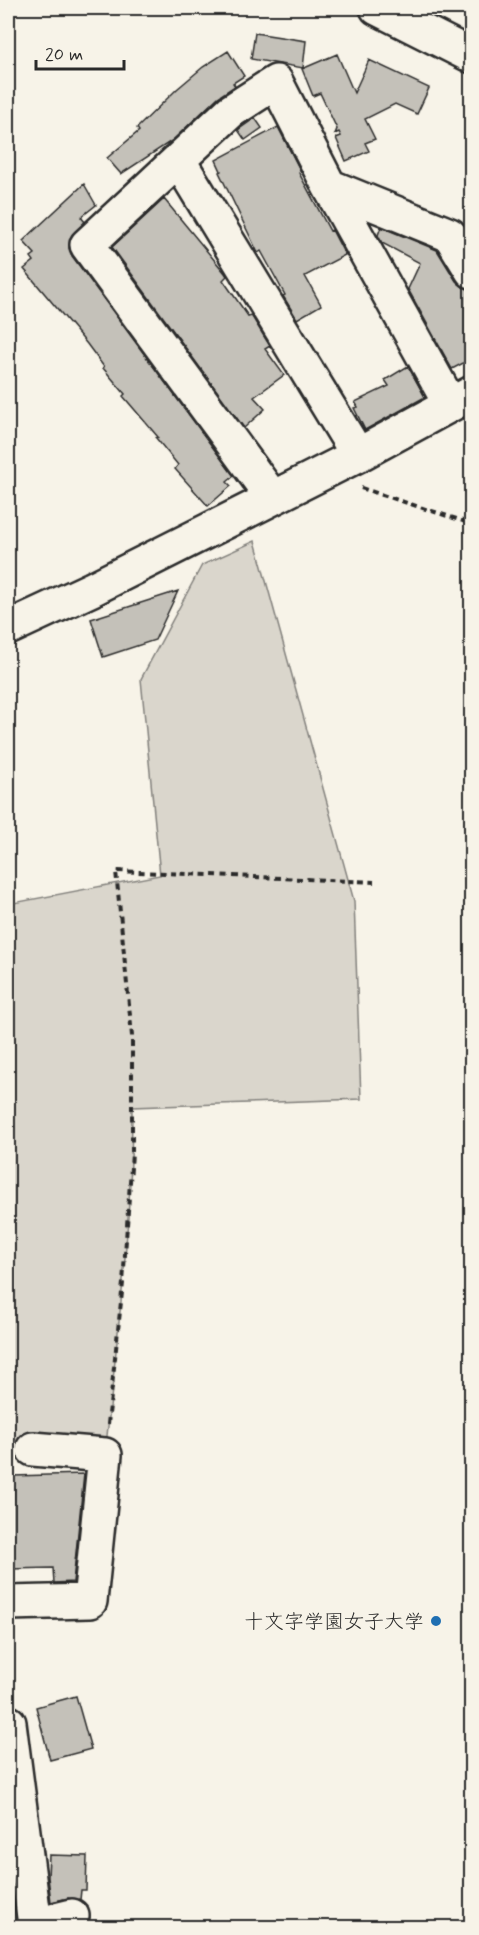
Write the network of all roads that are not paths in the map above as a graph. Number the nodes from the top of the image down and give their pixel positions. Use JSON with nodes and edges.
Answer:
{"nodes":[{"id":1,"x":377,"y":8,"type":"edge"},
{"id":2,"x":471,"y":56,"type":"edge"},
{"id":3,"x":179,"y":161,"type":"junction"},
{"id":4,"x":329,"y":186,"type":"junction"},
{"id":5,"x":471,"y":270,"type":"edge"},
{"id":6,"x":461,"y":399,"type":"edge"},
{"id":7,"x":358,"y":455,"type":"junction"},
{"id":8,"x":272,"y":498,"type":"junction"},
{"id":9,"x":8,"y":628,"type":"edge"},
{"id":10,"x":33,"y":1449,"type":"dead end"},
{"id":11,"x":8,"y":1603,"type":"edge"},
{"id":12,"x":9,"y":1723,"type":"dead end"},
{"id":13,"x":72,"y":1916,"type":"dead end"},
{"id":14,"x":34,"y":1926,"type":"edge"}],
"edges":[{"from":1,"to":2,"type":"street"},
{"from":3,"to":4,"type":"street"},
{"from":3,"to":7,"type":"street"},
{"from":3,"to":8,"type":"street"},
{"from":4,"to":5,"type":"street"},
{"from":4,"to":6,"type":"street"},
{"from":6,"to":7,"type":"street"},
{"from":7,"to":8,"type":"street"},
{"from":8,"to":9,"type":"street"},
{"from":10,"to":11,"type":"street"},
{"from":12,"to":14,"type":"street"},
{"from":13,"to":14,"type":"street"}]}
